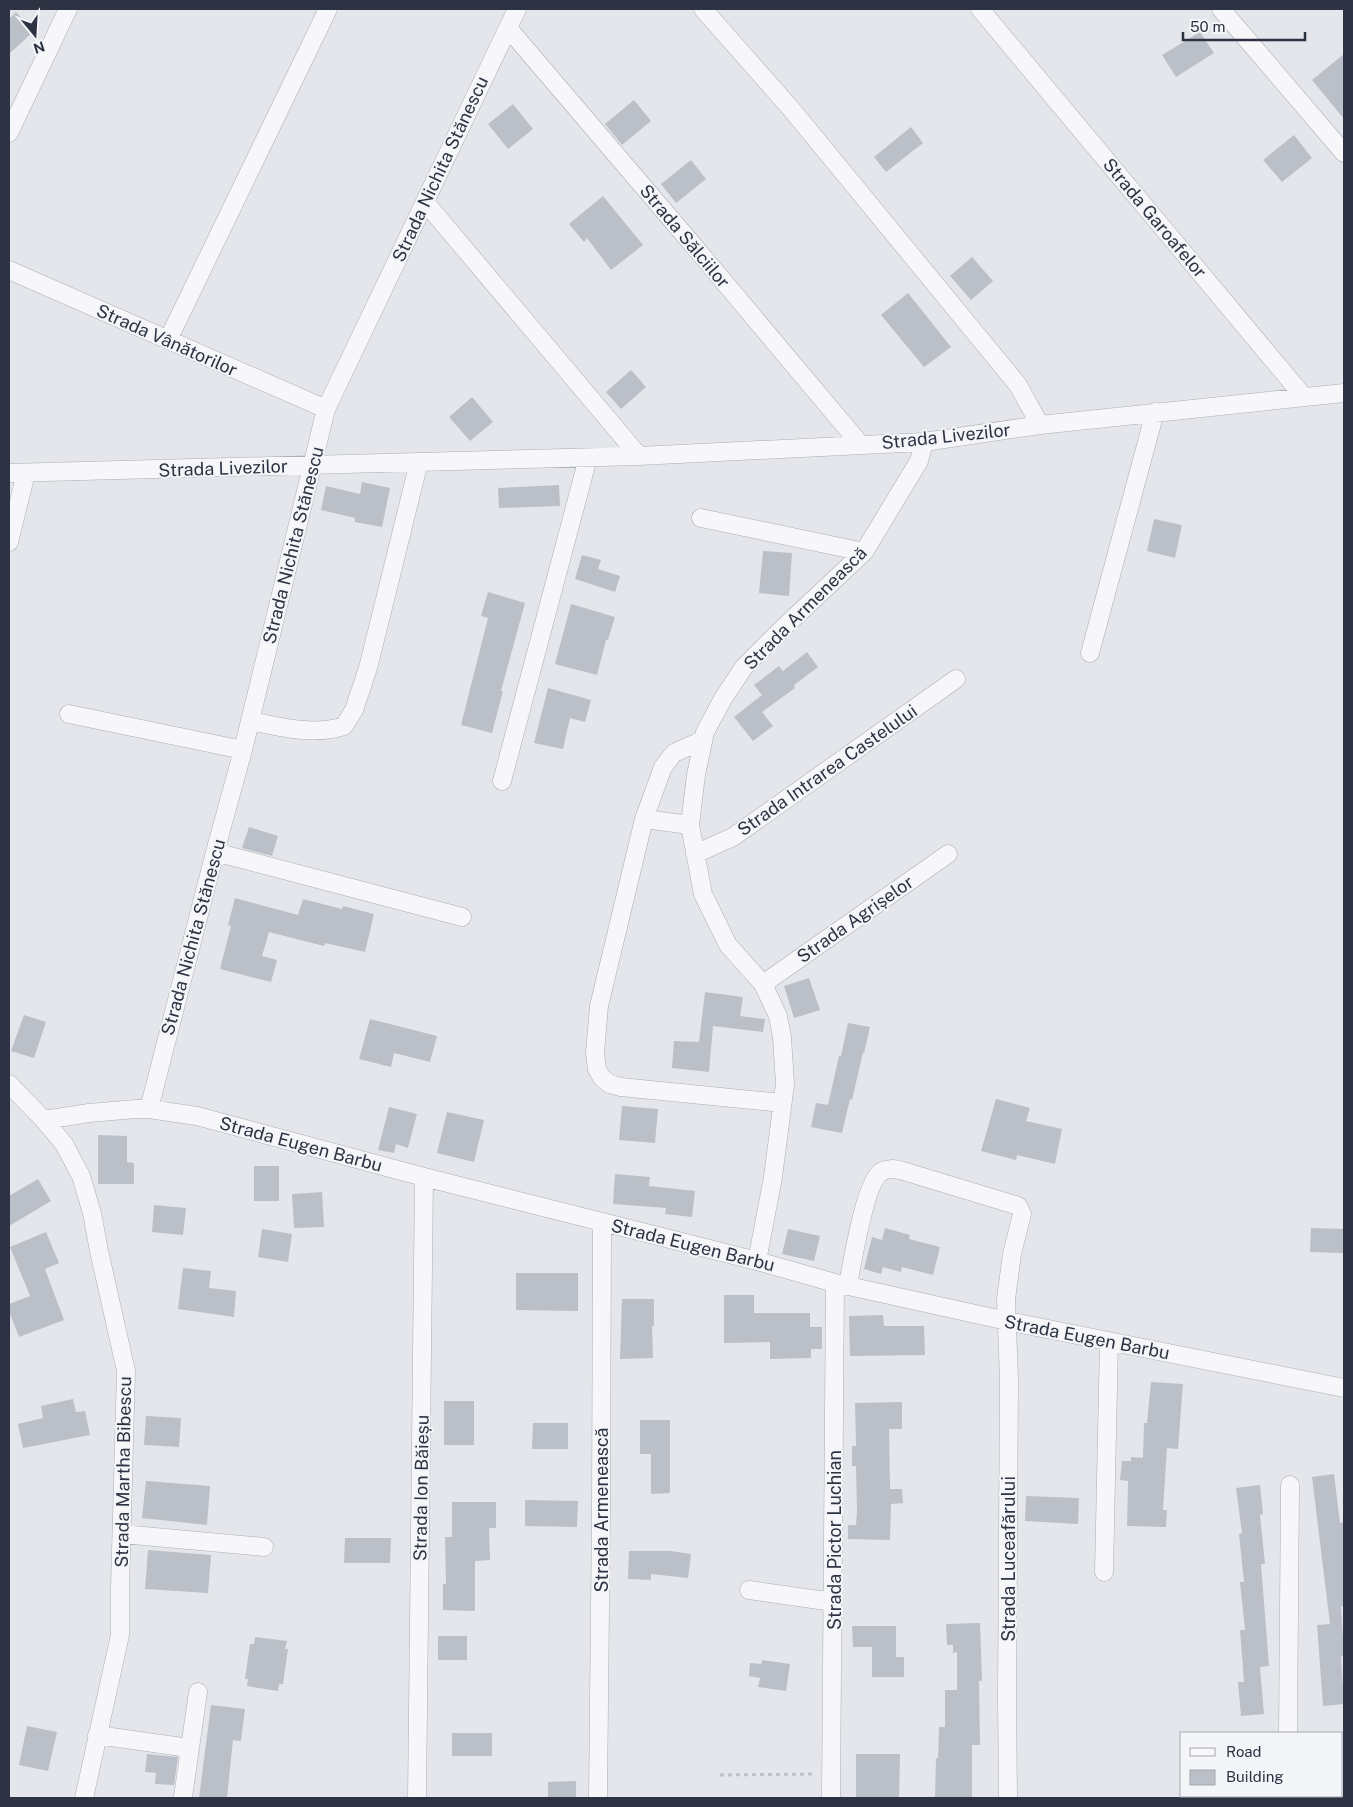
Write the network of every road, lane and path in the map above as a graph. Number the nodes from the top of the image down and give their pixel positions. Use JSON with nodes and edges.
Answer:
{"nodes":[{"id":1,"x":68,"y":9,"type":"edge"},
{"id":2,"x":328,"y":9,"type":"edge"},
{"id":3,"x":517,"y":9,"type":"edge"},
{"id":4,"x":703,"y":9,"type":"edge"},
{"id":5,"x":980,"y":9,"type":"edge"},
{"id":6,"x":1221,"y":9,"type":"edge"},
{"id":7,"x":508,"y":28,"type":"junction"},
{"id":8,"x":9,"y":133,"type":"edge"},
{"id":9,"x":1344,"y":153,"type":"edge"},
{"id":10,"x":425,"y":202,"type":"junction"},
{"id":11,"x":9,"y":270,"type":"edge"},
{"id":12,"x":168,"y":340,"type":"junction"},
{"id":13,"x":1344,"y":393,"type":"edge"},
{"id":14,"x":1304,"y":397,"type":"junction"},
{"id":15,"x":326,"y":409,"type":"junction"},
{"id":16,"x":1155,"y":412,"type":"junction"},
{"id":17,"x":1040,"y":425,"type":"junction"},
{"id":18,"x":924,"y":442,"type":"junction"},
{"id":19,"x":861,"y":445,"type":"junction"},
{"id":20,"x":639,"y":456,"type":"junction"},
{"id":21,"x":588,"y":458,"type":"junction"},
{"id":22,"x":419,"y":462,"type":"junction"},
{"id":23,"x":312,"y":465,"type":"junction"},
{"id":24,"x":17,"y":473,"type":"edge"},
{"id":25,"x":701,"y":518,"type":"dead end"},
{"id":26,"x":9,"y":542,"type":"edge"},
{"id":27,"x":864,"y":552,"type":"junction"},
{"id":28,"x":1090,"y":653,"type":"dead end"},
{"id":29,"x":956,"y":679,"type":"dead end"},
{"id":30,"x":68,"y":714,"type":"dead end"},
{"id":31,"x":250,"y":721,"type":"junction"},
{"id":32,"x":703,"y":740,"type":"junction"},
{"id":33,"x":244,"y":750,"type":"junction"},
{"id":34,"x":502,"y":781,"type":"dead end"},
{"id":35,"x":644,"y":819,"type":"junction"},
{"id":36,"x":690,"y":825,"type":"junction"},
{"id":37,"x":215,"y":852,"type":"junction"},
{"id":38,"x":695,"y":854,"type":"junction"},
{"id":39,"x":948,"y":854,"type":"dead end"},
{"id":40,"x":462,"y":917,"type":"dead end"},
{"id":41,"x":763,"y":984,"type":"junction"},
{"id":42,"x":9,"y":1084,"type":"edge"},
{"id":43,"x":782,"y":1103,"type":"junction"},
{"id":44,"x":149,"y":1109,"type":"junction"},
{"id":45,"x":44,"y":1120,"type":"junction"},
{"id":46,"x":424,"y":1177,"type":"junction"},
{"id":47,"x":602,"y":1222,"type":"junction"},
{"id":48,"x":757,"y":1261,"type":"junction"},
{"id":49,"x":841,"y":1284,"type":"junction"},
{"id":50,"x":1007,"y":1321,"type":"junction"},
{"id":51,"x":1109,"y":1341,"type":"junction"},
{"id":52,"x":1344,"y":1388,"type":"edge"},
{"id":53,"x":1290,"y":1485,"type":"dead end"},
{"id":54,"x":122,"y":1534,"type":"junction"},
{"id":55,"x":264,"y":1547,"type":"dead end"},
{"id":56,"x":1104,"y":1572,"type":"dead end"},
{"id":57,"x":749,"y":1590,"type":"dead end"},
{"id":58,"x":833,"y":1602,"type":"junction"},
{"id":59,"x":198,"y":1692,"type":"dead end"},
{"id":60,"x":1288,"y":1732,"type":"edge"},
{"id":61,"x":97,"y":1735,"type":"junction"},
{"id":62,"x":190,"y":1748,"type":"junction"},
{"id":63,"x":832,"y":1773,"type":"junction"},
{"id":64,"x":720,"y":1776,"type":"dead end"},
{"id":65,"x":183,"y":1797,"type":"dead end"},
{"id":66,"x":84,"y":1798,"type":"edge"},
{"id":67,"x":417,"y":1798,"type":"edge"},
{"id":68,"x":598,"y":1798,"type":"edge"},
{"id":69,"x":831,"y":1798,"type":"edge"},
{"id":70,"x":1008,"y":1798,"type":"edge"}],
"edges":[{"from":1,"to":8,"type":"street"},
{"from":2,"to":12,"type":"street"},
{"from":3,"to":7,"type":"street","name":"Strada Nichita Stănescu"},
{"from":4,"to":17,"type":"street"},
{"from":5,"to":14,"type":"street","name":"Strada Garoafelor"},
{"from":6,"to":9,"type":"street"},
{"from":7,"to":10,"type":"street","name":"Strada Nichita Stănescu"},
{"from":7,"to":19,"type":"street","name":"Strada Sălciilor"},
{"from":10,"to":15,"type":"street","name":"Strada Nichita Stănescu"},
{"from":10,"to":20,"type":"street"},
{"from":11,"to":12,"type":"street","name":"Strada Vânătorilor"},
{"from":12,"to":15,"type":"street","name":"Strada Vânătorilor"},
{"from":13,"to":14,"type":"street"},
{"from":14,"to":16,"type":"street","name":"Strada Livezilor"},
{"from":15,"to":23,"type":"street","name":"Strada Nichita Stănescu"},
{"from":16,"to":17,"type":"street","name":"Strada Livezilor"},
{"from":16,"to":28,"type":"street"},
{"from":17,"to":18,"type":"street","name":"Strada Livezilor"},
{"from":18,"to":19,"type":"street","name":"Strada Livezilor"},
{"from":18,"to":27,"type":"street","name":"Strada Armenească"},
{"from":19,"to":20,"type":"street","name":"Strada Livezilor"},
{"from":20,"to":21,"type":"street","name":"Strada Livezilor"},
{"from":21,"to":22,"type":"street","name":"Strada Livezilor"},
{"from":21,"to":34,"type":"street"},
{"from":22,"to":23,"type":"street","name":"Strada Livezilor"},
{"from":22,"to":31,"type":"street"},
{"from":23,"to":24,"type":"street","name":"Strada Livezilor"},
{"from":23,"to":31,"type":"street","name":"Strada Nichita Stănescu"},
{"from":24,"to":26,"type":"street"},
{"from":25,"to":27,"type":"street"},
{"from":27,"to":32,"type":"street","name":"Strada Armenească"},
{"from":29,"to":38,"type":"street","name":"Strada Intrarea Castelului"},
{"from":30,"to":33,"type":"street"},
{"from":31,"to":33,"type":"street","name":"Strada Nichita Stănescu"},
{"from":32,"to":35,"type":"street"},
{"from":32,"to":36,"type":"street","name":"Strada Armenească"},
{"from":33,"to":37,"type":"street","name":"Strada Nichita Stănescu"},
{"from":35,"to":36,"type":"street"},
{"from":35,"to":43,"type":"street"},
{"from":36,"to":38,"type":"street","name":"Strada Armenească"},
{"from":37,"to":40,"type":"street"},
{"from":37,"to":44,"type":"street","name":"Strada Nichita Stănescu"},
{"from":38,"to":41,"type":"street","name":"Strada Armenească"},
{"from":39,"to":41,"type":"street","name":"Strada Agrișelor"},
{"from":41,"to":43,"type":"street","name":"Strada Armenească"},
{"from":42,"to":45,"type":"street","name":"Strada Martha Bibescu"},
{"from":43,"to":48,"type":"street","name":"Strada Armenească"},
{"from":44,"to":45,"type":"street","name":"Strada Eugen Barbu"},
{"from":44,"to":46,"type":"street","name":"Strada Eugen Barbu"},
{"from":45,"to":54,"type":"street","name":"Strada Martha Bibescu"},
{"from":46,"to":47,"type":"street","name":"Strada Eugen Barbu"},
{"from":46,"to":67,"type":"street","name":"Strada Ion Băieșu"},
{"from":47,"to":48,"type":"street","name":"Strada Eugen Barbu"},
{"from":47,"to":68,"type":"street","name":"Strada Armenească"},
{"from":48,"to":49,"type":"street","name":"Strada Eugen Barbu"},
{"from":49,"to":50,"type":"street","name":"Strada Eugen Barbu"},
{"from":49,"to":50,"type":"street","name":"Strada Pictor Luchian"},
{"from":49,"to":58,"type":"street","name":"Strada Pictor Luchian"},
{"from":50,"to":51,"type":"street","name":"Strada Eugen Barbu"},
{"from":50,"to":70,"type":"street","name":"Strada Luceafărului"},
{"from":51,"to":52,"type":"street","name":"Strada Eugen Barbu"},
{"from":51,"to":56,"type":"street"},
{"from":53,"to":60,"type":"street"},
{"from":54,"to":55,"type":"street"},
{"from":54,"to":61,"type":"street","name":"Strada Martha Bibescu"},
{"from":57,"to":58,"type":"street"},
{"from":58,"to":63,"type":"street","name":"Strada Pictor Luchian"},
{"from":59,"to":62,"type":"street"},
{"from":61,"to":62,"type":"street"},
{"from":61,"to":66,"type":"street","name":"Strada Martha Bibescu"},
{"from":62,"to":65,"type":"street"},
{"from":63,"to":64,"type":"path"},
{"from":63,"to":69,"type":"street","name":"Strada Pictor Luchian"}]}
